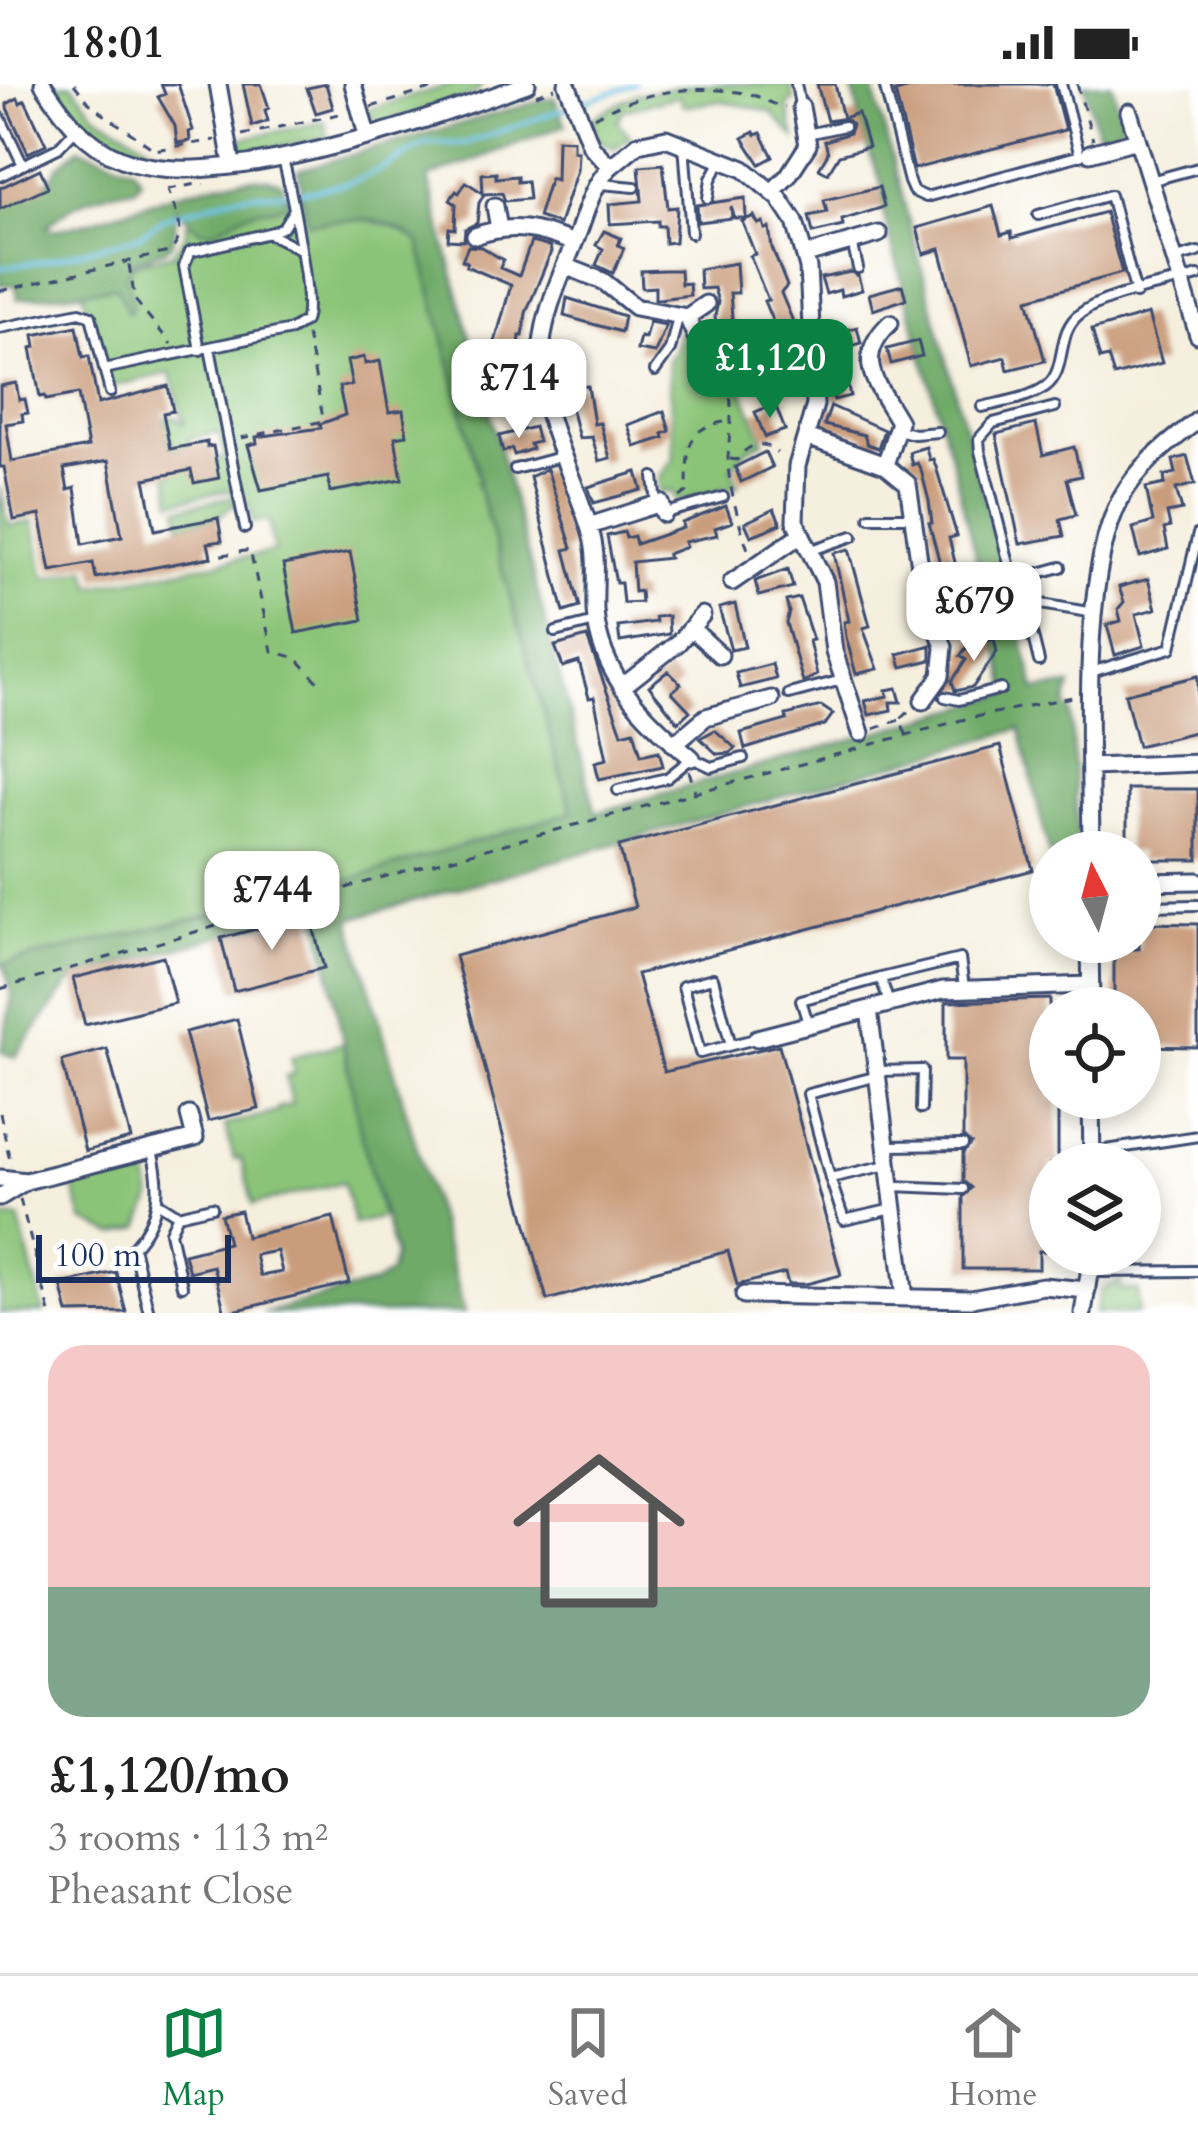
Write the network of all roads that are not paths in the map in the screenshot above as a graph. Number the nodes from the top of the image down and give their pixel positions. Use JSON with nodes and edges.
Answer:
{"nodes":[{"id":1,"x":43,"y":84,"type":"edge"},
{"id":2,"x":218,"y":84,"type":"edge"},
{"id":3,"x":353,"y":84,"type":"edge"},
{"id":4,"x":527,"y":84,"type":"edge"},
{"id":5,"x":796,"y":84,"type":"edge"},
{"id":6,"x":884,"y":84,"type":"edge"},
{"id":7,"x":1060,"y":84,"type":"edge"},
{"id":8,"x":568,"y":86,"type":"edge"},
{"id":9,"x":494,"y":90,"type":"edge"},
{"id":10,"x":801,"y":107,"type":"joint"},
{"id":11,"x":1129,"y":112,"type":"dead end"},
{"id":12,"x":0,"y":117,"type":"edge"},
{"id":13,"x":844,"y":126,"type":"dead end"},
{"id":14,"x":76,"y":129,"type":"junction"},
{"id":15,"x":807,"y":134,"type":"junction"},
{"id":16,"x":367,"y":135,"type":"junction"},
{"id":17,"x":1137,"y":140,"type":"junction"},
{"id":18,"x":684,"y":144,"type":"junction"},
{"id":19,"x":1089,"y":153,"type":"junction"},
{"id":20,"x":283,"y":157,"type":"junction"},
{"id":21,"x":722,"y":160,"type":"junction"},
{"id":22,"x":232,"y":164,"type":"junction"},
{"id":23,"x":23,"y":165,"type":"junction"},
{"id":24,"x":610,"y":167,"type":"junction"},
{"id":25,"x":1198,"y":168,"type":"edge"},
{"id":26,"x":0,"y":176,"type":"edge"},
{"id":27,"x":1148,"y":181,"type":"junction"},
{"id":28,"x":597,"y":183,"type":"junction"},
{"id":29,"x":635,"y":187,"type":"dead end"},
{"id":30,"x":772,"y":192,"type":"junction"},
{"id":31,"x":708,"y":198,"type":"dead end"},
{"id":32,"x":496,"y":206,"type":"dead end"},
{"id":33,"x":294,"y":207,"type":"junction"},
{"id":34,"x":1038,"y":215,"type":"dead end"},
{"id":35,"x":499,"y":229,"type":"junction"},
{"id":36,"x":268,"y":233,"type":"junction"},
{"id":37,"x":691,"y":233,"type":"dead end"},
{"id":38,"x":879,"y":234,"type":"dead end"},
{"id":39,"x":475,"y":236,"type":"dead end"},
{"id":40,"x":852,"y":242,"type":"junction"},
{"id":41,"x":574,"y":243,"type":"junction"},
{"id":42,"x":298,"y":248,"type":"junction"},
{"id":43,"x":1198,"y":252,"type":"edge"},
{"id":44,"x":806,"y":255,"type":"junction"},
{"id":45,"x":1174,"y":259,"type":"junction"},
{"id":46,"x":565,"y":266,"type":"junction"},
{"id":47,"x":859,"y":268,"type":"dead end"},
{"id":48,"x":1198,"y":276,"type":"edge"},
{"id":49,"x":1180,"y":281,"type":"junction"},
{"id":50,"x":1136,"y":294,"type":"junction"},
{"id":51,"x":706,"y":304,"type":"dead end"},
{"id":52,"x":683,"y":317,"type":"junction"},
{"id":53,"x":864,"y":323,"type":"dead end"},
{"id":54,"x":0,"y":328,"type":"edge"},
{"id":55,"x":1198,"y":334,"type":"edge"},
{"id":56,"x":697,"y":339,"type":"road end"},
{"id":57,"x":205,"y":349,"type":"junction"},
{"id":58,"x":104,"y":369,"type":"junction"},
{"id":59,"x":655,"y":370,"type":"dead end"},
{"id":60,"x":110,"y":392,"type":"dead end"},
{"id":61,"x":1054,"y":406,"type":"dead end"},
{"id":62,"x":982,"y":407,"type":"dead end"},
{"id":63,"x":1198,"y":420,"type":"edge"},
{"id":64,"x":898,"y":430,"type":"junction"},
{"id":65,"x":938,"y":432,"type":"dead end"},
{"id":66,"x":807,"y":437,"type":"junction"},
{"id":67,"x":1198,"y":437,"type":"edge"},
{"id":68,"x":1174,"y":442,"type":"junction"},
{"id":69,"x":564,"y":456,"type":"junction"},
{"id":70,"x":885,"y":465,"type":"junction"},
{"id":71,"x":515,"y":469,"type":"dead end"},
{"id":72,"x":654,"y":477,"type":"dead end"},
{"id":73,"x":723,"y":497,"type":"dead end"},
{"id":74,"x":660,"y":507,"type":"junction"},
{"id":75,"x":870,"y":517,"type":"dead end"},
{"id":76,"x":915,"y":517,"type":"junction"},
{"id":77,"x":589,"y":526,"type":"junction"},
{"id":78,"x":244,"y":527,"type":"dead end"},
{"id":79,"x":1198,"y":534,"type":"edge"},
{"id":80,"x":799,"y":536,"type":"junction"},
{"id":81,"x":853,"y":536,"type":"dead end"},
{"id":82,"x":808,"y":551,"type":"junction"},
{"id":83,"x":1061,"y":567,"type":"dead end"},
{"id":84,"x":740,"y":570,"type":"road end"},
{"id":85,"x":1014,"y":580,"type":"junction"},
{"id":86,"x":1024,"y":601,"type":"junction"},
{"id":87,"x":1095,"y":613,"type":"junction"},
{"id":88,"x":596,"y":621,"type":"junction"},
{"id":89,"x":556,"y":632,"type":"dead end"},
{"id":90,"x":720,"y":655,"type":"dead end"},
{"id":91,"x":1039,"y":661,"type":"dead end"},
{"id":92,"x":1090,"y":672,"type":"junction"},
{"id":93,"x":843,"y":680,"type":"junction"},
{"id":94,"x":622,"y":687,"type":"junction"},
{"id":95,"x":1001,"y":689,"type":"dead end"},
{"id":96,"x":789,"y":694,"type":"dead end"},
{"id":97,"x":934,"y":695,"type":"joint"},
{"id":98,"x":771,"y":699,"type":"dead end"},
{"id":99,"x":861,"y":733,"type":"road end"},
{"id":100,"x":674,"y":744,"type":"junction"},
{"id":101,"x":692,"y":758,"type":"junction"},
{"id":102,"x":743,"y":758,"type":"dead end"},
{"id":103,"x":1198,"y":763,"type":"edge"},
{"id":104,"x":1090,"y":767,"type":"junction"},
{"id":105,"x":618,"y":790,"type":"dead end"},
{"id":106,"x":1090,"y":831,"type":"edge"},
{"id":107,"x":1193,"y":880,"type":"edge"},
{"id":108,"x":1161,"y":881,"type":"edge"},
{"id":109,"x":1193,"y":905,"type":"edge"},
{"id":110,"x":1161,"y":906,"type":"edge"},
{"id":111,"x":1090,"y":963,"type":"edge"},
{"id":112,"x":881,"y":978,"type":"junction"},
{"id":113,"x":1090,"y":985,"type":"joint"},
{"id":114,"x":964,"y":988,"type":"junction"},
{"id":115,"x":889,"y":1004,"type":"junction"},
{"id":116,"x":869,"y":1009,"type":"junction"},
{"id":117,"x":809,"y":1025,"type":"junction"},
{"id":118,"x":757,"y":1038,"type":"joint"},
{"id":119,"x":731,"y":1045,"type":"junction"},
{"id":120,"x":878,"y":1074,"type":"junction"},
{"id":121,"x":921,"y":1109,"type":"dead end"},
{"id":122,"x":189,"y":1115,"type":"dead end"},
{"id":123,"x":1198,"y":1136,"type":"edge"},
{"id":124,"x":1161,"y":1144,"type":"edge"},
{"id":125,"x":963,"y":1145,"type":"dead end"},
{"id":126,"x":887,"y":1146,"type":"junction"},
{"id":127,"x":152,"y":1150,"type":"junction"},
{"id":128,"x":889,"y":1165,"type":"junction"},
{"id":129,"x":830,"y":1178,"type":"junction"},
{"id":130,"x":14,"y":1181,"type":"edge"},
{"id":131,"x":892,"y":1186,"type":"junction"},
{"id":132,"x":963,"y":1189,"type":"dead end"},
{"id":133,"x":0,"y":1197,"type":"edge"},
{"id":134,"x":159,"y":1203,"type":"junction"},
{"id":135,"x":212,"y":1208,"type":"dead end"},
{"id":136,"x":894,"y":1208,"type":"junction"},
{"id":137,"x":178,"y":1216,"type":"junction"},
{"id":138,"x":1198,"y":1271,"type":"edge"},
{"id":139,"x":1089,"y":1275,"type":"edge"},
{"id":140,"x":1089,"y":1281,"type":"junction"},
{"id":141,"x":182,"y":1286,"type":"dead end"},
{"id":142,"x":744,"y":1295,"type":"dead end"},
{"id":143,"x":905,"y":1298,"type":"junction"},
{"id":144,"x":149,"y":1313,"type":"edge"},
{"id":145,"x":1083,"y":1313,"type":"edge"}],
"edges":[{"from":1,"to":14,"type":"street"},
{"from":2,"to":22,"type":"street"},
{"from":3,"to":16,"type":"street"},
{"from":4,"to":9,"type":"street"},
{"from":5,"to":10,"type":"lane"},
{"from":6,"to":19,"type":"lane"},
{"from":7,"to":19,"type":"lane"},
{"from":8,"to":24,"type":"street"},
{"from":9,"to":16,"type":"street"},
{"from":10,"to":15,"type":"street"},
{"from":11,"to":17,"type":"street"},
{"from":12,"to":23,"type":"lane"},
{"from":13,"to":15,"type":"lane"},
{"from":14,"to":22,"type":"street"},
{"from":14,"to":23,"type":"lane"},
{"from":15,"to":30,"type":"street"},
{"from":16,"to":20,"type":"street"},
{"from":17,"to":19,"type":"street"},
{"from":17,"to":27,"type":"street"},
{"from":18,"to":21,"type":"street"},
{"from":18,"to":24,"type":"street"},
{"from":18,"to":37,"type":"lane"},
{"from":20,"to":22,"type":"street"},
{"from":20,"to":33,"type":"lane"},
{"from":21,"to":30,"type":"street"},
{"from":21,"to":31,"type":"lane"},
{"from":23,"to":26,"type":"lane"},
{"from":24,"to":28,"type":"street"},
{"from":25,"to":27,"type":"lane"},
{"from":27,"to":45,"type":"street"},
{"from":28,"to":29,"type":"lane"},
{"from":28,"to":41,"type":"street"},
{"from":30,"to":44,"type":"street"},
{"from":32,"to":35,"type":"street"},
{"from":33,"to":36,"type":"lane"},
{"from":33,"to":42,"type":"lane"},
{"from":34,"to":50,"type":"lane"},
{"from":35,"to":39,"type":"street"},
{"from":35,"to":41,"type":"street"},
{"from":36,"to":42,"type":"lane"},
{"from":36,"to":57,"type":"lane"},
{"from":38,"to":40,"type":"street"},
{"from":40,"to":44,"type":"street"},
{"from":40,"to":47,"type":"lane"},
{"from":41,"to":46,"type":"street"},
{"from":42,"to":57,"type":"lane"},
{"from":43,"to":45,"type":"lane"},
{"from":44,"to":66,"type":"street"},
{"from":45,"to":49,"type":"street"},
{"from":46,"to":52,"type":"street"},
{"from":46,"to":69,"type":"street"},
{"from":48,"to":49,"type":"lane"},
{"from":49,"to":50,"type":"lane"},
{"from":49,"to":55,"type":"street"},
{"from":50,"to":62,"type":"lane"},
{"from":51,"to":52,"type":"street"},
{"from":52,"to":56,"type":"street"},
{"from":52,"to":59,"type":"lane"},
{"from":53,"to":64,"type":"street"},
{"from":54,"to":58,"type":"lane"},
{"from":57,"to":58,"type":"lane"},
{"from":57,"to":78,"type":"lane"},
{"from":58,"to":60,"type":"lane"},
{"from":61,"to":85,"type":"lane"},
{"from":63,"to":68,"type":"street"},
{"from":64,"to":65,"type":"lane"},
{"from":64,"to":70,"type":"street"},
{"from":66,"to":70,"type":"street"},
{"from":66,"to":80,"type":"street"},
{"from":67,"to":68,"type":"street"},
{"from":68,"to":87,"type":"street"},
{"from":69,"to":71,"type":"lane"},
{"from":69,"to":77,"type":"street"},
{"from":70,"to":76,"type":"street"},
{"from":72,"to":74,"type":"lane"},
{"from":73,"to":74,"type":"lane"},
{"from":74,"to":77,"type":"street"},
{"from":75,"to":76,"type":"lane"},
{"from":76,"to":97,"type":"street"},
{"from":77,"to":88,"type":"street"},
{"from":79,"to":92,"type":"lane"},
{"from":80,"to":82,"type":"street"},
{"from":80,"to":84,"type":"street"},
{"from":81,"to":82,"type":"lane"},
{"from":82,"to":93,"type":"street"},
{"from":83,"to":85,"type":"lane"},
{"from":85,"to":86,"type":"lane"},
{"from":86,"to":87,"type":"lane"},
{"from":86,"to":91,"type":"lane"},
{"from":87,"to":92,"type":"street"},
{"from":88,"to":89,"type":"lane"},
{"from":88,"to":94,"type":"street"},
{"from":90,"to":94,"type":"street"},
{"from":92,"to":104,"type":"street"},
{"from":93,"to":96,"type":"lane"},
{"from":93,"to":99,"type":"street"},
{"from":94,"to":100,"type":"street"},
{"from":95,"to":97,"type":"lane"},
{"from":98,"to":100,"type":"street"},
{"from":100,"to":101,"type":"street"},
{"from":101,"to":102,"type":"lane"},
{"from":101,"to":105,"type":"lane"},
{"from":103,"to":104,"type":"street"},
{"from":104,"to":106,"type":"street"},
{"from":107,"to":108,"type":"street"},
{"from":107,"to":109,"type":"lane"},
{"from":109,"to":110,"type":"lane"},
{"from":111,"to":113,"type":"street"},
{"from":112,"to":114,"type":"lane"},
{"from":112,"to":115,"type":"lane"},
{"from":112,"to":117,"type":"lane"},
{"from":113,"to":114,"type":"street"},
{"from":114,"to":115,"type":"street"},
{"from":115,"to":116,"type":"street"},
{"from":116,"to":117,"type":"street"},
{"from":116,"to":120,"type":"street"},
{"from":117,"to":118,"type":"street"},
{"from":118,"to":119,"type":"lane"},
{"from":119,"to":119,"type":"lane"},
{"from":120,"to":121,"type":"lane"},
{"from":120,"to":126,"type":"street"},
{"from":120,"to":129,"type":"lane"},
{"from":122,"to":127,"type":"street"},
{"from":123,"to":124,"type":"lane"},
{"from":125,"to":126,"type":"lane"},
{"from":126,"to":128,"type":"street"},
{"from":127,"to":130,"type":"street"},
{"from":127,"to":134,"type":"lane"},
{"from":128,"to":129,"type":"lane"},
{"from":128,"to":131,"type":"street"},
{"from":129,"to":136,"type":"lane"},
{"from":130,"to":133,"type":"street"},
{"from":131,"to":132,"type":"lane"},
{"from":131,"to":136,"type":"street"},
{"from":134,"to":137,"type":"lane"},
{"from":134,"to":144,"type":"lane"},
{"from":135,"to":137,"type":"lane"},
{"from":136,"to":143,"type":"street"},
{"from":137,"to":141,"type":"lane"},
{"from":138,"to":140,"type":"lane"},
{"from":139,"to":140,"type":"street"},
{"from":140,"to":143,"type":"street"},
{"from":140,"to":145,"type":"street"},
{"from":142,"to":143,"type":"street"}]}
